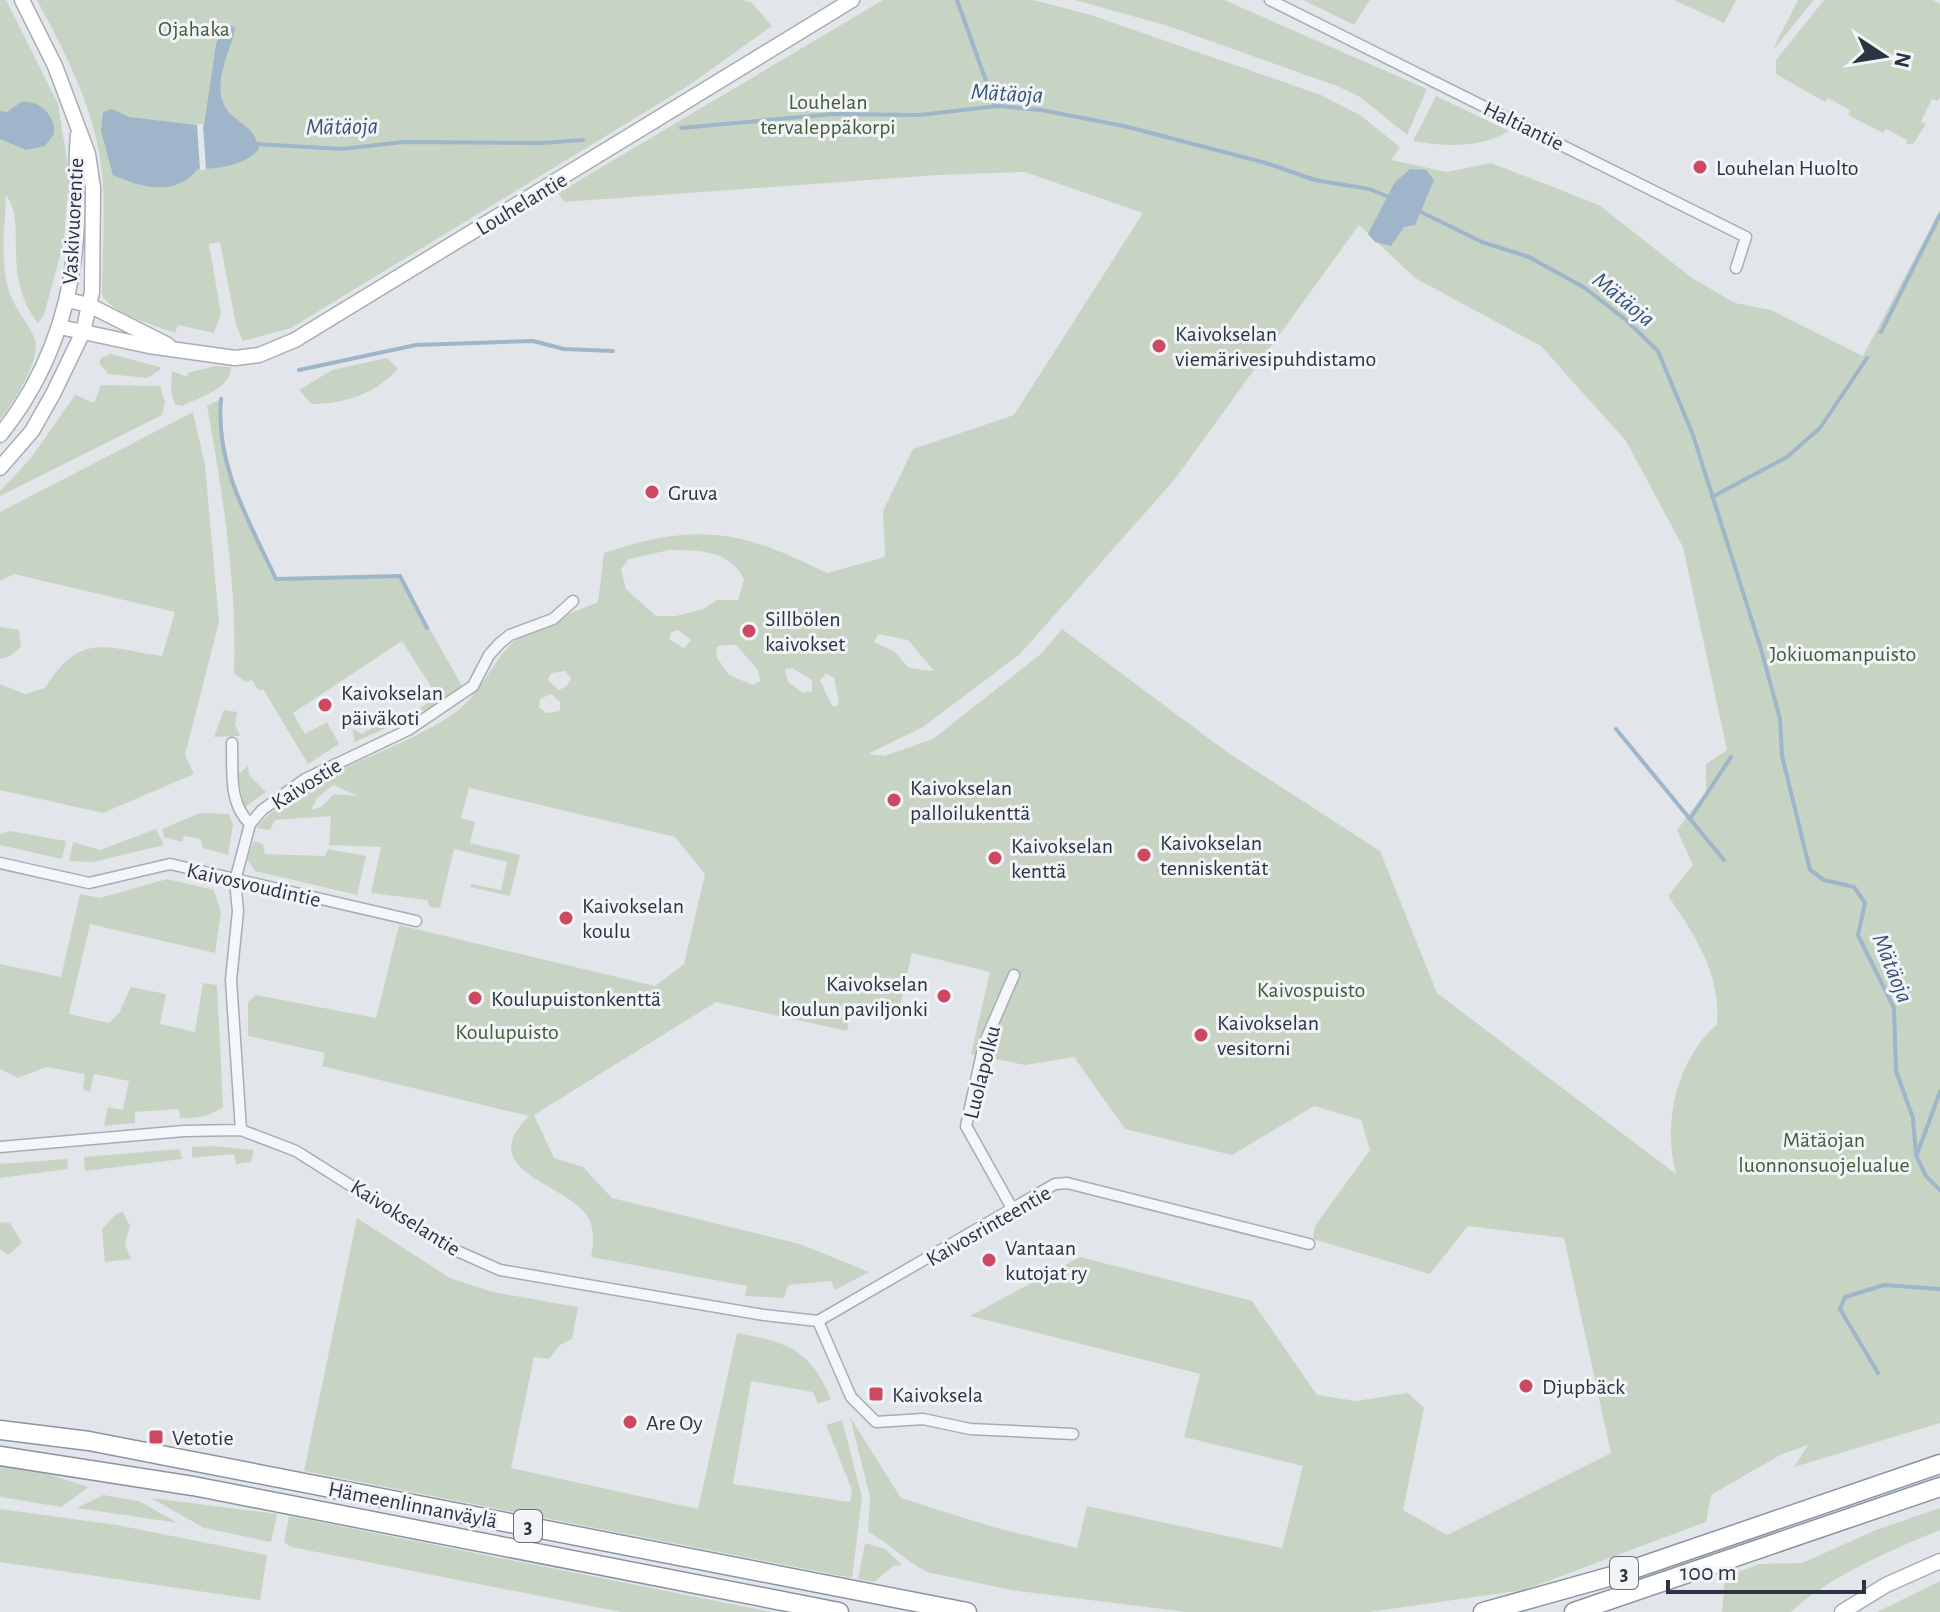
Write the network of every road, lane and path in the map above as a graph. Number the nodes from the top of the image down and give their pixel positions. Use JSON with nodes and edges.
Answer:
{"nodes":[{"id":1,"x":22,"y":0,"type":"edge"},
{"id":2,"x":852,"y":0,"type":"edge"},
{"id":3,"x":1270,"y":0,"type":"edge"},
{"id":4,"x":78,"y":134,"type":"junction"},
{"id":5,"x":1736,"y":268,"type":"dead end"},
{"id":6,"x":67,"y":300,"type":"junction"},
{"id":7,"x":89,"y":305,"type":"junction"},
{"id":8,"x":60,"y":327,"type":"junction"},
{"id":9,"x":83,"y":332,"type":"junction"},
{"id":10,"x":175,"y":348,"type":"junction"},
{"id":11,"x":0,"y":435,"type":"edge"},
{"id":12,"x":0,"y":468,"type":"edge"},
{"id":13,"x":573,"y":601,"type":"dead end"},
{"id":14,"x":232,"y":743,"type":"dead end"},
{"id":15,"x":250,"y":824,"type":"junction"},
{"id":16,"x":0,"y":863,"type":"edge"},
{"id":17,"x":235,"y":881,"type":"junction"},
{"id":18,"x":416,"y":921,"type":"dead end"},
{"id":19,"x":1014,"y":975,"type":"dead end"},
{"id":20,"x":241,"y":1130,"type":"junction"},
{"id":21,"x":0,"y":1147,"type":"edge"},
{"id":22,"x":1013,"y":1210,"type":"junction"},
{"id":23,"x":1309,"y":1244,"type":"dead end"},
{"id":24,"x":818,"y":1321,"type":"junction"},
{"id":25,"x":0,"y":1430,"type":"edge"},
{"id":26,"x":1073,"y":1434,"type":"dead end"},
{"id":27,"x":0,"y":1456,"type":"edge"},
{"id":28,"x":1940,"y":1464,"type":"edge"},
{"id":29,"x":1940,"y":1487,"type":"edge"},
{"id":30,"x":1940,"y":1561,"type":"edge"},
{"id":31,"x":839,"y":1612,"type":"edge"},
{"id":32,"x":967,"y":1612,"type":"edge"},
{"id":33,"x":1483,"y":1612,"type":"edge"},
{"id":34,"x":1574,"y":1612,"type":"edge"},
{"id":35,"x":1842,"y":1612,"type":"edge"}],
"edges":[{"from":1,"to":4,"type":"main road","name":"Vaskivuorentie"},
{"from":2,"to":10,"type":"main road","name":"Louhelantie"},
{"from":3,"to":5,"type":"street","name":"Haltiantie"},
{"from":4,"to":6,"type":"main road","name":"Vaskivuorentie"},
{"from":4,"to":7,"type":"main road","name":"Vaskivuorentie"},
{"from":6,"to":7,"type":"main road","name":"Louhelantie"},
{"from":6,"to":8,"type":"main road","name":"Vaskivuorentie"},
{"from":7,"to":9,"type":"main road","name":"Vaskivuorentie"},
{"from":7,"to":10,"type":"main road","name":"Louhelantie"},
{"from":8,"to":9,"type":"main road","name":"Louhelantie"},
{"from":8,"to":11,"type":"main road","name":"Vaskivuorentie"},
{"from":9,"to":10,"type":"main road","name":"Louhelantie"},
{"from":9,"to":12,"type":"main road","name":"Vaskivuorentie"},
{"from":13,"to":15,"type":"street","name":"Kaivostie"},
{"from":14,"to":15,"type":"street"},
{"from":15,"to":17,"type":"street","name":"Kaivostie"},
{"from":16,"to":17,"type":"street","name":"Kaivosvoudintie"},
{"from":17,"to":18,"type":"street","name":"Kaivosvoudintie"},
{"from":17,"to":20,"type":"street","name":"Kaivostie"},
{"from":19,"to":22,"type":"street","name":"Luolapolku"},
{"from":20,"to":21,"type":"street","name":"Kaivokselantie"},
{"from":20,"to":24,"type":"street","name":"Kaivokselantie"},
{"from":22,"to":23,"type":"street","name":"Kaivosrinteentie"},
{"from":22,"to":24,"type":"street","name":"Kaivosrinteentie"},
{"from":24,"to":26,"type":"street"},
{"from":25,"to":32,"type":"highway","name":"Hämeenlinnanväylä","number":"3"},
{"from":27,"to":31,"type":"highway","name":"Hämeenlinnanväylä","number":"3"},
{"from":28,"to":33,"type":"highway","number":"3"},
{"from":29,"to":34,"type":"highway","number":"3"},
{"from":30,"to":35,"type":"main road"}]}
